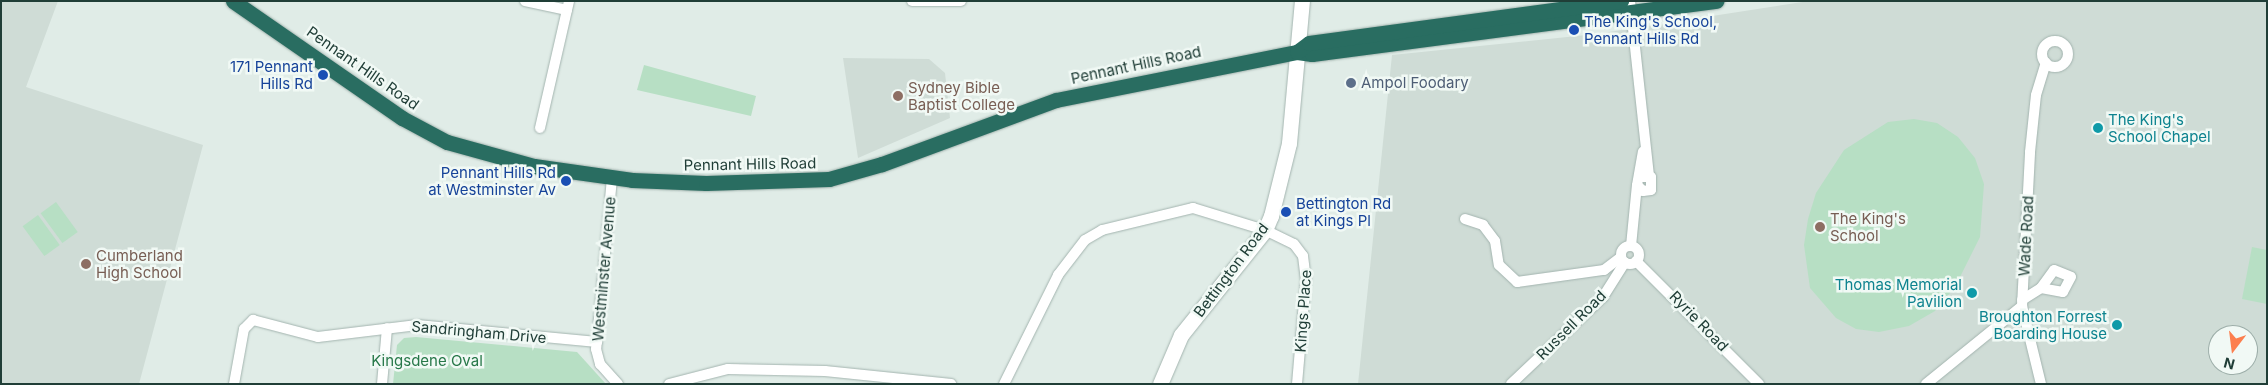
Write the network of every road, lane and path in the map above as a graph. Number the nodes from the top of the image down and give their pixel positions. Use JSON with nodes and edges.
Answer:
{"nodes":[{"id":1,"x":233,"y":1,"type":"edge"},
{"id":2,"x":525,"y":1,"type":"edge"},
{"id":3,"x":912,"y":1,"type":"edge"},
{"id":4,"x":961,"y":1,"type":"edge"},
{"id":5,"x":1302,"y":1,"type":"edge"},
{"id":6,"x":1717,"y":1,"type":"edge"},
{"id":7,"x":1625,"y":4,"type":"edge"},
{"id":8,"x":568,"y":6,"type":"edge"},
{"id":9,"x":1297,"y":52,"type":"junction"},
{"id":10,"x":2046,"y":62,"type":"junction"},
{"id":11,"x":2058,"y":66,"type":"junction"},
{"id":12,"x":2038,"y":85,"type":"junction"},
{"id":13,"x":540,"y":128,"type":"dead end"},
{"id":14,"x":612,"y":178,"type":"junction"},
{"id":15,"x":1465,"y":218,"type":"dead end"},
{"id":16,"x":1265,"y":230,"type":"junction"},
{"id":17,"x":1631,"y":246,"type":"junction"},
{"id":18,"x":1623,"y":260,"type":"junction"},
{"id":19,"x":1636,"y":260,"type":"junction"},
{"id":20,"x":2041,"y":288,"type":"dead end"},
{"id":21,"x":2022,"y":303,"type":"junction"},
{"id":22,"x":387,"y":328,"type":"junction"},
{"id":23,"x":596,"y":342,"type":"junction"},
{"id":24,"x":234,"y":384,"type":"edge"},
{"id":25,"x":382,"y":384,"type":"edge"},
{"id":26,"x":618,"y":384,"type":"edge"},
{"id":27,"x":669,"y":384,"type":"edge"},
{"id":28,"x":951,"y":384,"type":"edge"},
{"id":29,"x":1004,"y":384,"type":"edge"},
{"id":30,"x":1160,"y":384,"type":"edge"},
{"id":31,"x":1297,"y":384,"type":"edge"},
{"id":32,"x":1511,"y":384,"type":"edge"},
{"id":33,"x":1759,"y":384,"type":"edge"},
{"id":34,"x":1926,"y":384,"type":"edge"},
{"id":35,"x":2041,"y":384,"type":"edge"}],
"edges":[{"from":1,"to":14,"type":"highway","name":"Pennant Hills Road"},
{"from":2,"to":8,"type":"street"},
{"from":3,"to":4,"type":"street"},
{"from":5,"to":9,"type":"main road","name":"Bettington Road"},
{"from":6,"to":7,"type":"highway","name":"Pennant Hills Road"},
{"from":7,"to":9,"type":"highway","name":"Pennant Hills Road"},
{"from":7,"to":17,"type":"street"},
{"from":8,"to":13,"type":"street"},
{"from":9,"to":14,"type":"highway","name":"Pennant Hills Road"},
{"from":9,"to":16,"type":"main road","name":"Bettington Road"},
{"from":10,"to":11,"type":"street"},
{"from":10,"to":11,"type":"street","name":"Wade Road"},
{"from":10,"to":12,"type":"street","name":"Wade Road"},
{"from":11,"to":12,"type":"street"},
{"from":12,"to":21,"type":"street","name":"Wade Road"},
{"from":14,"to":23,"type":"street","name":"Westminster Avenue"},
{"from":15,"to":18,"type":"street"},
{"from":16,"to":29,"type":"street","name":"Kings Place"},
{"from":16,"to":30,"type":"main road","name":"Bettington Road"},
{"from":16,"to":31,"type":"street","name":"Kings Place"},
{"from":17,"to":18,"type":"street"},
{"from":17,"to":19,"type":"street"},
{"from":18,"to":19,"type":"street"},
{"from":18,"to":32,"type":"street","name":"Russell Road"},
{"from":19,"to":33,"type":"street","name":"Ryrie Road"},
{"from":20,"to":21,"type":"street"},
{"from":21,"to":34,"type":"street"},
{"from":21,"to":35,"type":"street","name":"Wade Road"},
{"from":22,"to":23,"type":"street","name":"Sandringham Drive"},
{"from":22,"to":24,"type":"street","name":"Sandringham Drive"},
{"from":22,"to":25,"type":"street"},
{"from":23,"to":26,"type":"street","name":"Westminster Avenue"},
{"from":27,"to":28,"type":"street"}]}
